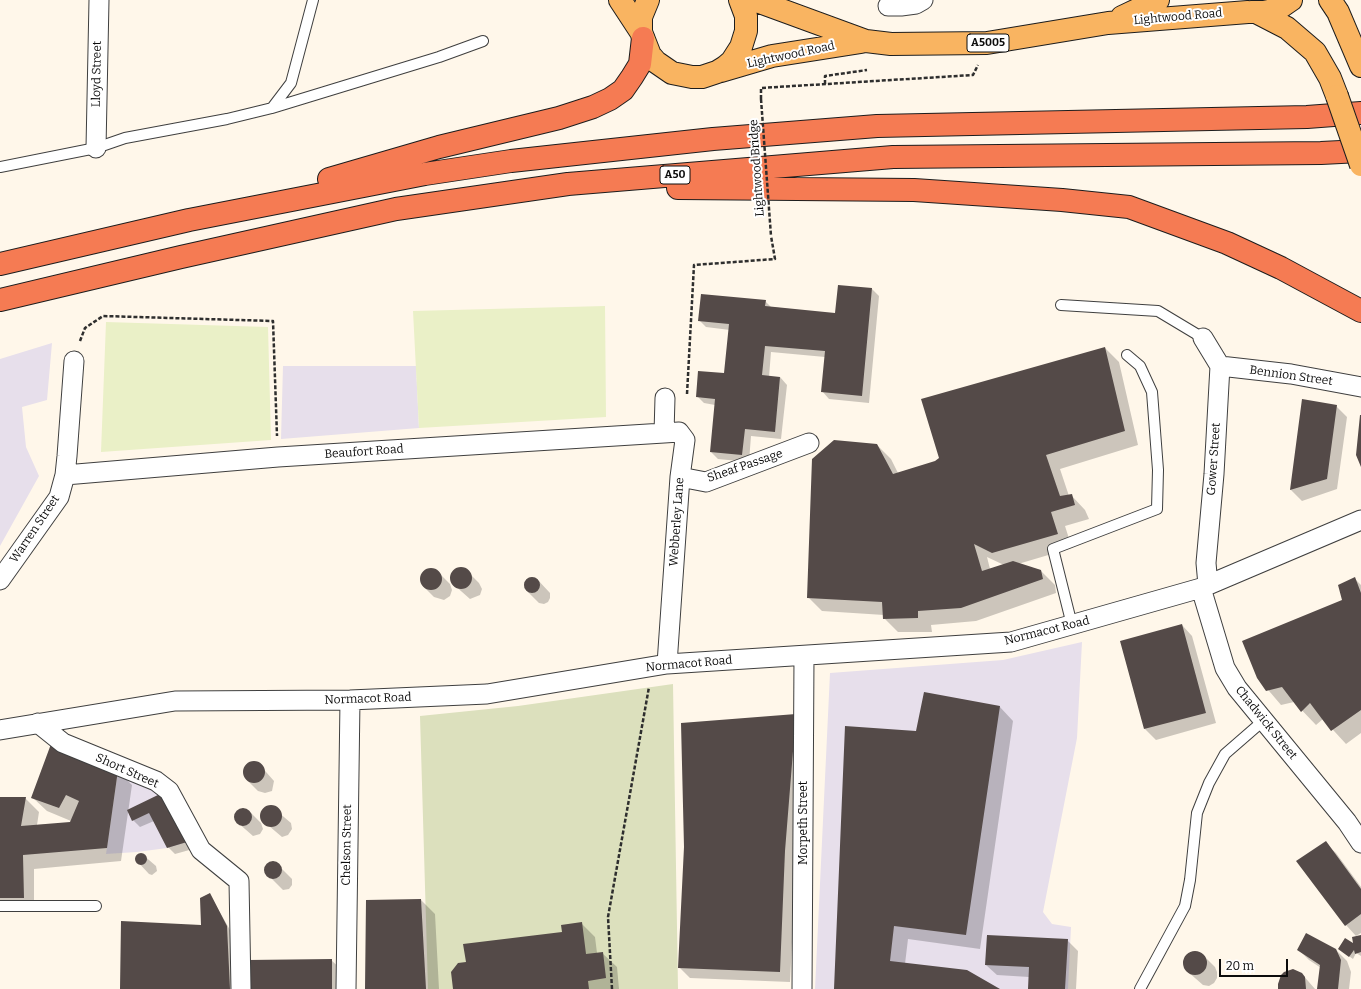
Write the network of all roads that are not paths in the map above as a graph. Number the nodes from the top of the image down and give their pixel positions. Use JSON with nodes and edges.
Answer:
{"nodes":[{"id":1,"x":99,"y":0,"type":"edge"},
{"id":2,"x":313,"y":0,"type":"edge"},
{"id":3,"x":620,"y":0,"type":"edge"},
{"id":4,"x":648,"y":0,"type":"edge"},
{"id":5,"x":740,"y":0,"type":"edge"},
{"id":6,"x":754,"y":0,"type":"edge"},
{"id":7,"x":923,"y":0,"type":"edge"},
{"id":8,"x":1158,"y":0,"type":"edge"},
{"id":9,"x":1225,"y":0,"type":"edge"},
{"id":10,"x":1291,"y":0,"type":"edge"},
{"id":11,"x":1330,"y":0,"type":"edge"},
{"id":12,"x":888,"y":6,"type":"dead end"},
{"id":13,"x":1252,"y":12,"type":"junction"},
{"id":14,"x":1108,"y":23,"type":"junction"},
{"id":15,"x":642,"y":35,"type":"junction"},
{"id":16,"x":483,"y":41,"type":"dead end"},
{"id":17,"x":866,"y":41,"type":"junction"},
{"id":18,"x":1361,"y":66,"type":"edge"},
{"id":19,"x":717,"y":72,"type":"junction"},
{"id":20,"x":272,"y":108,"type":"junction"},
{"id":21,"x":1361,"y":113,"type":"edge"},
{"id":22,"x":96,"y":148,"type":"junction"},
{"id":23,"x":1361,"y":151,"type":"edge"},
{"id":24,"x":1361,"y":165,"type":"edge"},
{"id":25,"x":0,"y":166,"type":"edge"},
{"id":26,"x":536,"y":189,"type":"junction"},
{"id":27,"x":189,"y":220,"type":"junction"},
{"id":28,"x":0,"y":264,"type":"edge"},
{"id":29,"x":0,"y":300,"type":"edge"},
{"id":30,"x":1061,"y":304,"type":"dead end"},
{"id":31,"x":1361,"y":311,"type":"edge"},
{"id":32,"x":1203,"y":338,"type":"joint"},
{"id":33,"x":1127,"y":355,"type":"dead end"},
{"id":34,"x":74,"y":361,"type":"road end"},
{"id":35,"x":1220,"y":366,"type":"junction"},
{"id":36,"x":1361,"y":387,"type":"edge"},
{"id":37,"x":665,"y":398,"type":"dead end"},
{"id":38,"x":664,"y":433,"type":"junction"},
{"id":39,"x":809,"y":443,"type":"dead end"},
{"id":40,"x":65,"y":475,"type":"junction"},
{"id":41,"x":680,"y":477,"type":"junction"},
{"id":42,"x":1361,"y":520,"type":"edge"},
{"id":43,"x":0,"y":580,"type":"edge"},
{"id":44,"x":1204,"y":586,"type":"junction"},
{"id":45,"x":1072,"y":625,"type":"junction"},
{"id":46,"x":804,"y":657,"type":"junction"},
{"id":47,"x":659,"y":665,"type":"junction"},
{"id":48,"x":350,"y":700,"type":"junction"},
{"id":49,"x":1263,"y":720,"type":"junction"},
{"id":50,"x":38,"y":723,"type":"junction"},
{"id":51,"x":0,"y":730,"type":"edge"},
{"id":52,"x":1361,"y":843,"type":"edge"},
{"id":53,"x":0,"y":906,"type":"edge"},
{"id":54,"x":96,"y":906,"type":"dead end"},
{"id":55,"x":241,"y":989,"type":"edge"},
{"id":56,"x":346,"y":989,"type":"edge"},
{"id":57,"x":802,"y":989,"type":"edge"},
{"id":58,"x":1140,"y":989,"type":"edge"}],
"edges":[{"from":1,"to":22,"type":"street","name":"Lloyd Street"},
{"from":2,"to":20,"type":"lane"},
{"from":3,"to":15,"type":"main road"},
{"from":4,"to":15,"type":"main road"},
{"from":5,"to":19,"type":"main road"},
{"from":6,"to":17,"type":"main road","name":"Lightwood Road","number":"A5005"},
{"from":7,"to":12,"type":"street"},
{"from":8,"to":14,"type":"main road","name":"Lightwood Road","number":"A5005"},
{"from":9,"to":13,"type":"main road"},
{"from":10,"to":13,"type":"main road","name":"Lightwood Road"},
{"from":11,"to":18,"type":"main road"},
{"from":13,"to":14,"type":"main road","name":"Lightwood Road","number":"A5005"},
{"from":13,"to":24,"type":"main road","bridge":true},
{"from":14,"to":17,"type":"main road","name":"Lightwood Road","number":"A5005"},
{"from":15,"to":19,"type":"main road","name":"Lightwood Road"},
{"from":15,"to":27,"type":"highway"},
{"from":16,"to":20,"type":"lane"},
{"from":17,"to":19,"type":"main road","name":"Lightwood Road","number":"A5005"},
{"from":20,"to":22,"type":"lane"},
{"from":21,"to":27,"type":"highway"},
{"from":22,"to":25,"type":"lane"},
{"from":23,"to":26,"type":"highway","number":"A50"},
{"from":26,"to":29,"type":"highway","number":"A50"},
{"from":26,"to":31,"type":"highway"},
{"from":27,"to":28,"type":"highway"},
{"from":30,"to":32,"type":"lane"},
{"from":32,"to":35,"type":"street"},
{"from":33,"to":45,"type":"lane"},
{"from":34,"to":40,"type":"street","name":"Warren Street"},
{"from":35,"to":36,"type":"street","name":"Bennion Street"},
{"from":35,"to":44,"type":"street","name":"Gower Street"},
{"from":37,"to":38,"type":"street"},
{"from":38,"to":40,"type":"street","name":"Beaufort Road"},
{"from":38,"to":41,"type":"street","name":"Webberley Lane"},
{"from":39,"to":41,"type":"street","name":"Sheaf Passage"},
{"from":40,"to":43,"type":"street","name":"Warren Street"},
{"from":41,"to":47,"type":"street","name":"Webberley Lane"},
{"from":42,"to":44,"type":"street","name":"Normacot Road"},
{"from":44,"to":45,"type":"street","name":"Normacot Road"},
{"from":44,"to":49,"type":"street","name":"Chadwick Street"},
{"from":45,"to":46,"type":"street","name":"Normacot Road"},
{"from":46,"to":47,"type":"street","name":"Normacot Road"},
{"from":46,"to":57,"type":"street","name":"Morpeth Street"},
{"from":47,"to":48,"type":"street","name":"Normacot Road"},
{"from":48,"to":50,"type":"street","name":"Normacot Road"},
{"from":48,"to":56,"type":"street","name":"Chelson Street"},
{"from":49,"to":52,"type":"street","name":"Chadwick Street"},
{"from":49,"to":58,"type":"lane"},
{"from":50,"to":51,"type":"street","name":"Normacot Road"},
{"from":50,"to":55,"type":"street","name":"Short Street"},
{"from":53,"to":54,"type":"lane"}]}
